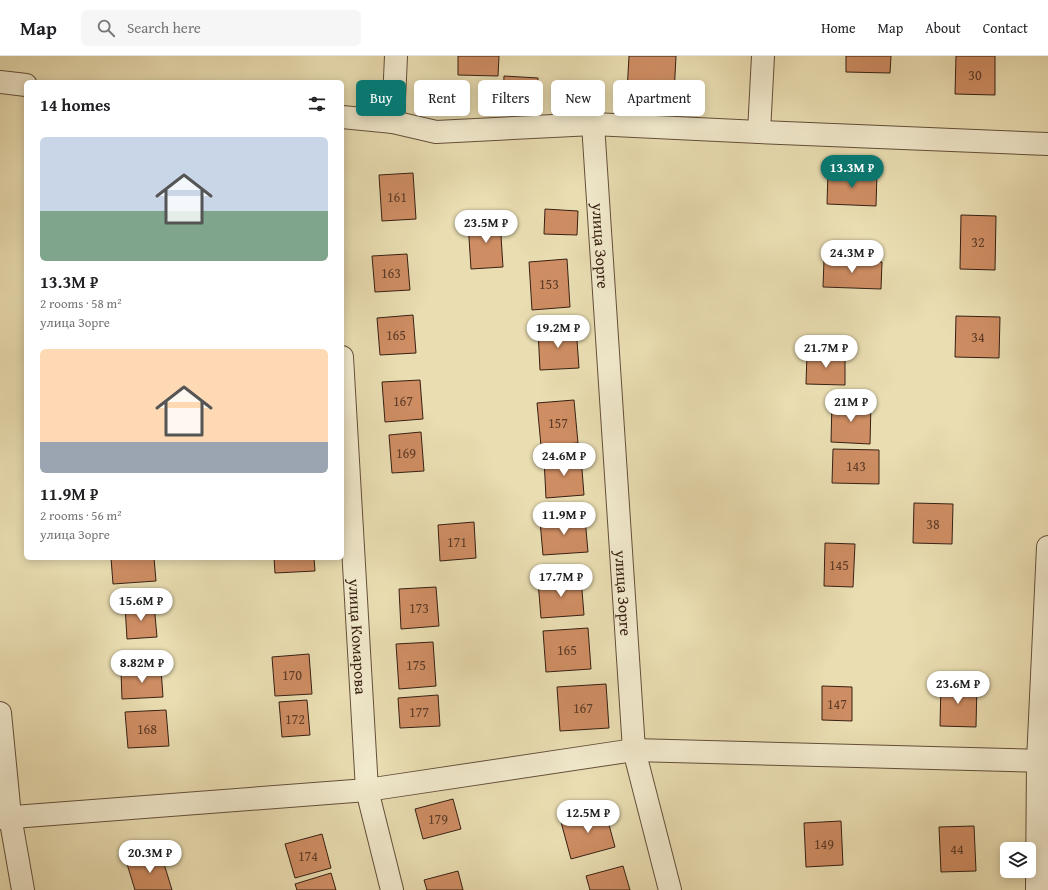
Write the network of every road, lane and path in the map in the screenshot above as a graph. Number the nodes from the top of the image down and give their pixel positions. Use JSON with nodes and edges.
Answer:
{"nodes":[{"id":1,"x":396,"y":56,"type":"edge"},
{"id":2,"x":762,"y":56,"type":"edge"},
{"id":3,"x":0,"y":82,"type":"edge"},
{"id":4,"x":24,"y":84,"type":"edge"},
{"id":5,"x":344,"y":117,"type":"edge"},
{"id":6,"x":393,"y":122,"type":"junction"},
{"id":7,"x":593,"y":124,"type":"junction"},
{"id":8,"x":759,"y":132,"type":"junction"},
{"id":9,"x":1048,"y":144,"type":"edge"},
{"id":10,"x":344,"y":392,"type":"edge"},
{"id":11,"x":1048,"y":547,"type":"edge"},
{"id":12,"x":0,"y":713,"type":"edge"},
{"id":13,"x":634,"y":750,"type":"junction"},
{"id":14,"x":1043,"y":761,"type":"edge"},
{"id":15,"x":367,"y":790,"type":"junction"},
{"id":16,"x":5,"y":817,"type":"edge"},
{"id":17,"x":23,"y":890,"type":"edge"},
{"id":18,"x":392,"y":890,"type":"edge"},
{"id":19,"x":670,"y":890,"type":"edge"},
{"id":20,"x":1037,"y":890,"type":"edge"}],
"edges":[{"from":1,"to":6,"type":"street"},
{"from":2,"to":8,"type":"street"},
{"from":3,"to":4,"type":"street"},
{"from":5,"to":6,"type":"street"},
{"from":6,"to":7,"type":"street"},
{"from":7,"to":8,"type":"street"},
{"from":7,"to":13,"type":"street","name":"улица Зорге"},
{"from":8,"to":9,"type":"street"},
{"from":10,"to":15,"type":"street","name":"улица Комарова"},
{"from":11,"to":14,"type":"street"},
{"from":12,"to":16,"type":"street"},
{"from":13,"to":14,"type":"street"},
{"from":13,"to":15,"type":"street"},
{"from":13,"to":19,"type":"street","name":"улица Зорге"},
{"from":14,"to":20,"type":"street"},
{"from":15,"to":16,"type":"street"},
{"from":15,"to":18,"type":"street","name":"улица Комарова"},
{"from":16,"to":17,"type":"street"}]}
